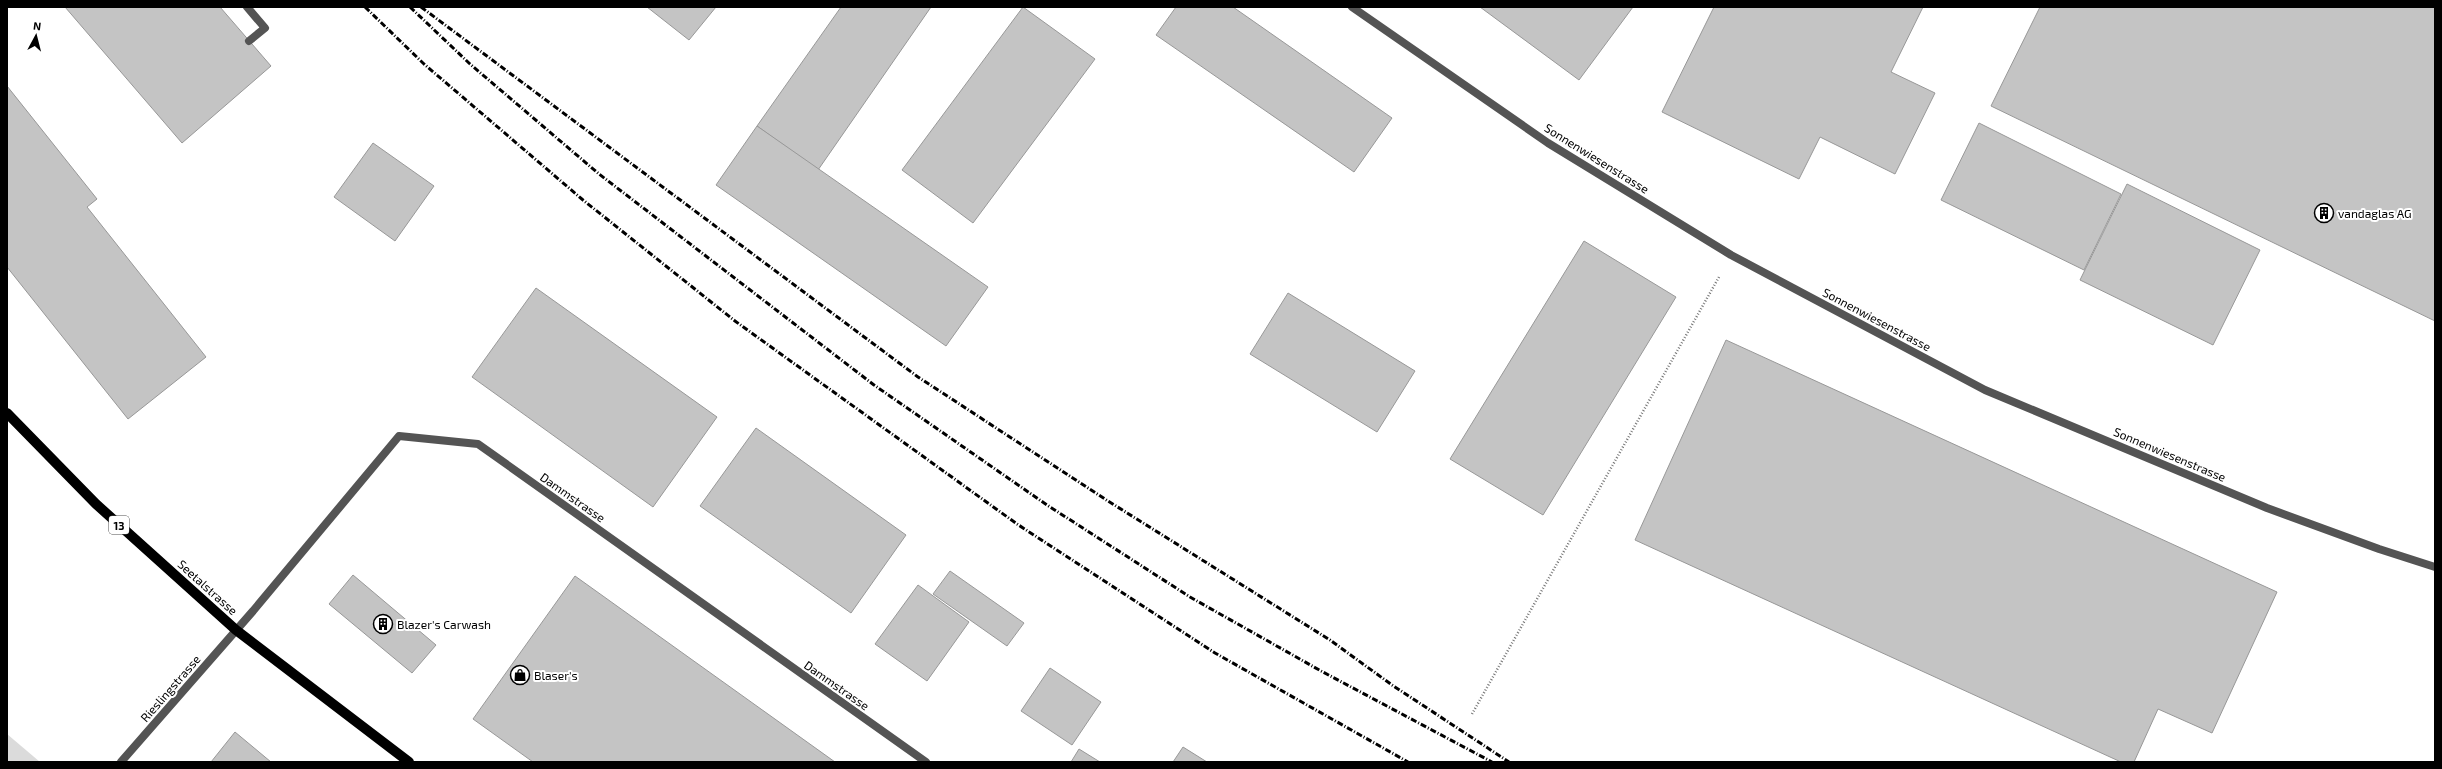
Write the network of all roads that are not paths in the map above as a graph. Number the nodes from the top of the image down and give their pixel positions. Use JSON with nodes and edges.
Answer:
{"nodes":[{"id":1,"x":247,"y":7,"type":"edge"},
{"id":2,"x":1352,"y":7,"type":"edge"},
{"id":3,"x":249,"y":40,"type":"dead end"},
{"id":4,"x":7,"y":413,"type":"edge"},
{"id":5,"x":2435,"y":567,"type":"edge"},
{"id":6,"x":236,"y":630,"type":"junction"},
{"id":7,"x":121,"y":762,"type":"edge"},
{"id":8,"x":409,"y":762,"type":"edge"},
{"id":9,"x":926,"y":762,"type":"edge"}],
"edges":[{"from":1,"to":3,"type":"street"},
{"from":2,"to":5,"type":"street","name":"Sonnenwiesenstrasse"},
{"from":4,"to":6,"type":"main road","name":"Seetalstrasse","number":"13"},
{"from":6,"to":7,"type":"street","name":"Rieslingstrasse"},
{"from":6,"to":8,"type":"main road","name":"Seetalstrasse","number":"13"},
{"from":6,"to":9,"type":"street","name":"Dammstrasse"}]}
